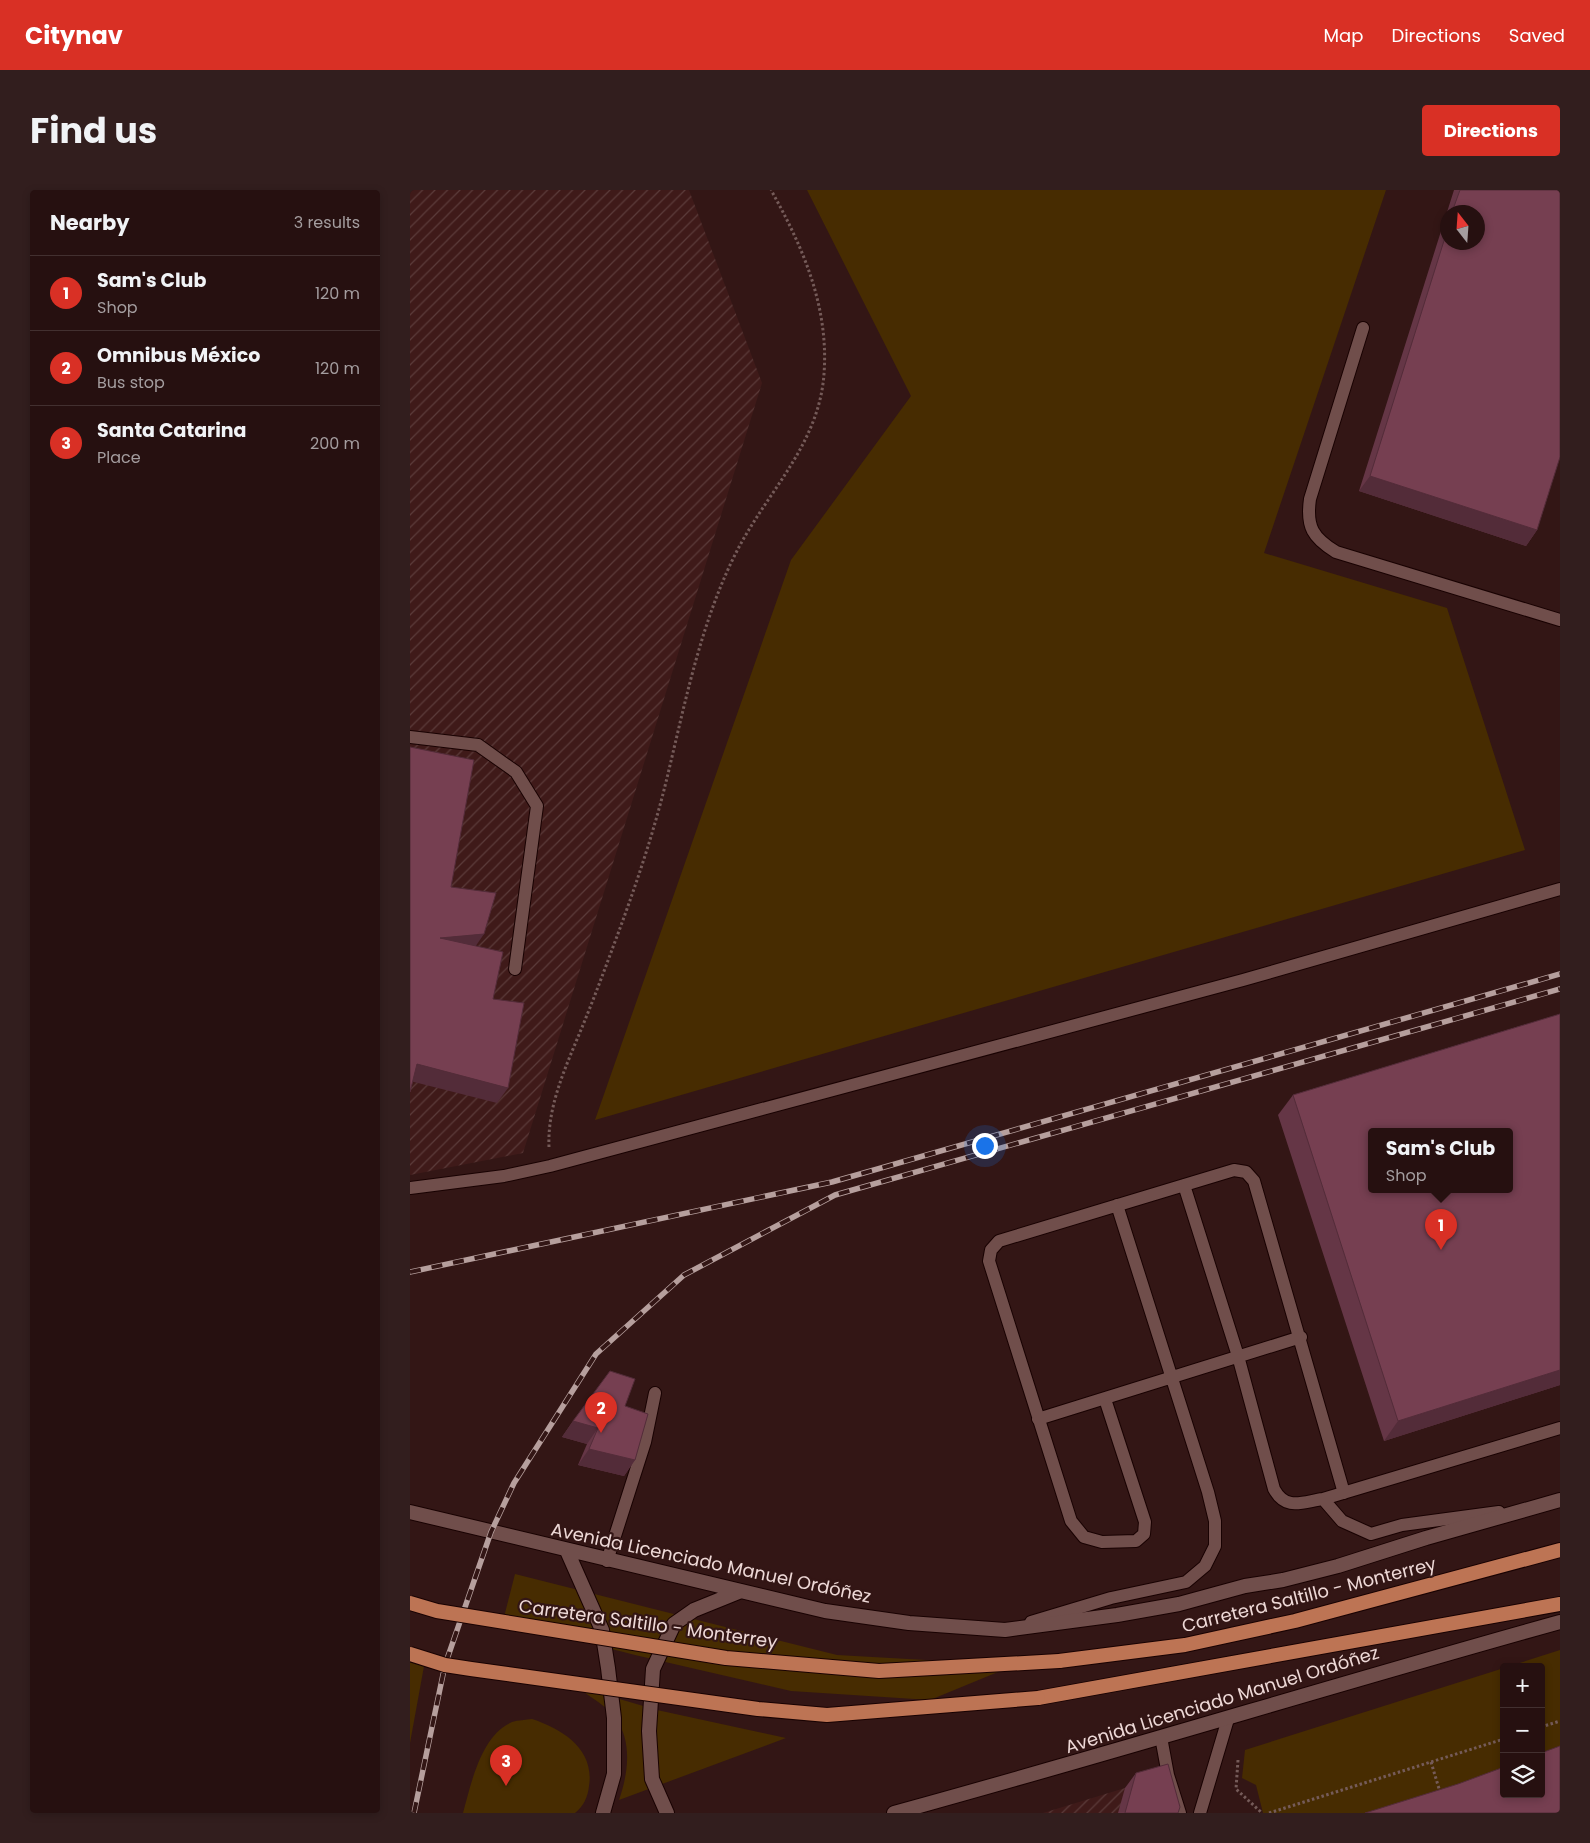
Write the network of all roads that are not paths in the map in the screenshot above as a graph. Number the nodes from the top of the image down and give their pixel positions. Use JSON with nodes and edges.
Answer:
{"nodes":[{"id":1,"x":1362,"y":328,"type":"dead end"},
{"id":2,"x":1560,"y":620,"type":"edge"},
{"id":3,"x":410,"y":737,"type":"edge"},
{"id":4,"x":1560,"y":889,"type":"edge"},
{"id":5,"x":515,"y":968,"type":"dead end"},
{"id":6,"x":1184,"y":1185,"type":"junction"},
{"id":7,"x":410,"y":1188,"type":"edge"},
{"id":8,"x":1117,"y":1205,"type":"junction"},
{"id":9,"x":1301,"y":1337,"type":"junction"},
{"id":10,"x":1238,"y":1356,"type":"junction"},
{"id":11,"x":1171,"y":1378,"type":"junction"},
{"id":12,"x":655,"y":1394,"type":"dead end"},
{"id":13,"x":1105,"y":1398,"type":"junction"},
{"id":14,"x":1038,"y":1419,"type":"junction"},
{"id":15,"x":1560,"y":1428,"type":"edge"},
{"id":16,"x":1344,"y":1493,"type":"junction"},
{"id":17,"x":1323,"y":1499,"type":"junction"},
{"id":18,"x":1560,"y":1500,"type":"edge"},
{"id":19,"x":1529,"y":1508,"type":"junction"},
{"id":20,"x":410,"y":1512,"type":"edge"},
{"id":21,"x":1560,"y":1550,"type":"edge"},
{"id":22,"x":567,"y":1551,"type":"junction"},
{"id":23,"x":607,"y":1561,"type":"junction"},
{"id":24,"x":741,"y":1591,"type":"junction"},
{"id":25,"x":410,"y":1602,"type":"edge"},
{"id":26,"x":1560,"y":1604,"type":"edge"},
{"id":27,"x":1560,"y":1622,"type":"edge"},
{"id":28,"x":1005,"y":1630,"type":"junction"},
{"id":29,"x":410,"y":1654,"type":"edge"},
{"id":30,"x":1228,"y":1719,"type":"junction"},
{"id":31,"x":1161,"y":1737,"type":"junction"},
{"id":32,"x":603,"y":1813,"type":"edge"},
{"id":33,"x":667,"y":1813,"type":"edge"},
{"id":34,"x":894,"y":1813,"type":"edge"},
{"id":35,"x":1180,"y":1813,"type":"edge"},
{"id":36,"x":1200,"y":1813,"type":"edge"}],
"edges":[{"from":1,"to":2,"type":"lane"},
{"from":3,"to":5,"type":"lane"},
{"from":4,"to":7,"type":"lane"},
{"from":6,"to":8,"type":"lane"},
{"from":6,"to":9,"type":"lane"},
{"from":6,"to":10,"type":"lane"},
{"from":8,"to":11,"type":"lane"},
{"from":8,"to":14,"type":"lane"},
{"from":9,"to":10,"type":"lane"},
{"from":9,"to":16,"type":"lane"},
{"from":10,"to":11,"type":"lane"},
{"from":10,"to":17,"type":"lane"},
{"from":11,"to":13,"type":"lane"},
{"from":11,"to":28,"type":"lane"},
{"from":12,"to":23,"type":"lane"},
{"from":13,"to":14,"type":"lane"},
{"from":13,"to":14,"type":"lane"},
{"from":15,"to":16,"type":"lane"},
{"from":16,"to":17,"type":"lane"},
{"from":17,"to":19,"type":"lane"},
{"from":18,"to":19,"type":"main road","name":"Avenida Licenciado Manuel Ordóñez"},
{"from":19,"to":28,"type":"main road","name":"Avenida Licenciado Manuel Ordóñez"},
{"from":20,"to":22,"type":"main road","name":"Avenida Licenciado Manuel Ordóñez"},
{"from":21,"to":25,"type":"main road","name":"Carretera Saltillo - Monterrey","bridge":true},
{"from":22,"to":23,"type":"main road","name":"Avenida Licenciado Manuel Ordóñez"},
{"from":22,"to":32,"type":"main road"},
{"from":23,"to":24,"type":"main road","name":"Avenida Licenciado Manuel Ordóñez"},
{"from":24,"to":28,"type":"main road","name":"Avenida Licenciado Manuel Ordóñez"},
{"from":24,"to":33,"type":"main road"},
{"from":26,"to":29,"type":"main road","bridge":true},
{"from":27,"to":30,"type":"main road","name":"Avenida Licenciado Manuel Ordóñez"},
{"from":30,"to":31,"type":"main road","name":"Avenida Licenciado Manuel Ordóñez"},
{"from":30,"to":36,"type":"lane"},
{"from":31,"to":34,"type":"main road","name":"Avenida Licenciado Manuel Ordóñez"},
{"from":31,"to":35,"type":"lane"}]}
